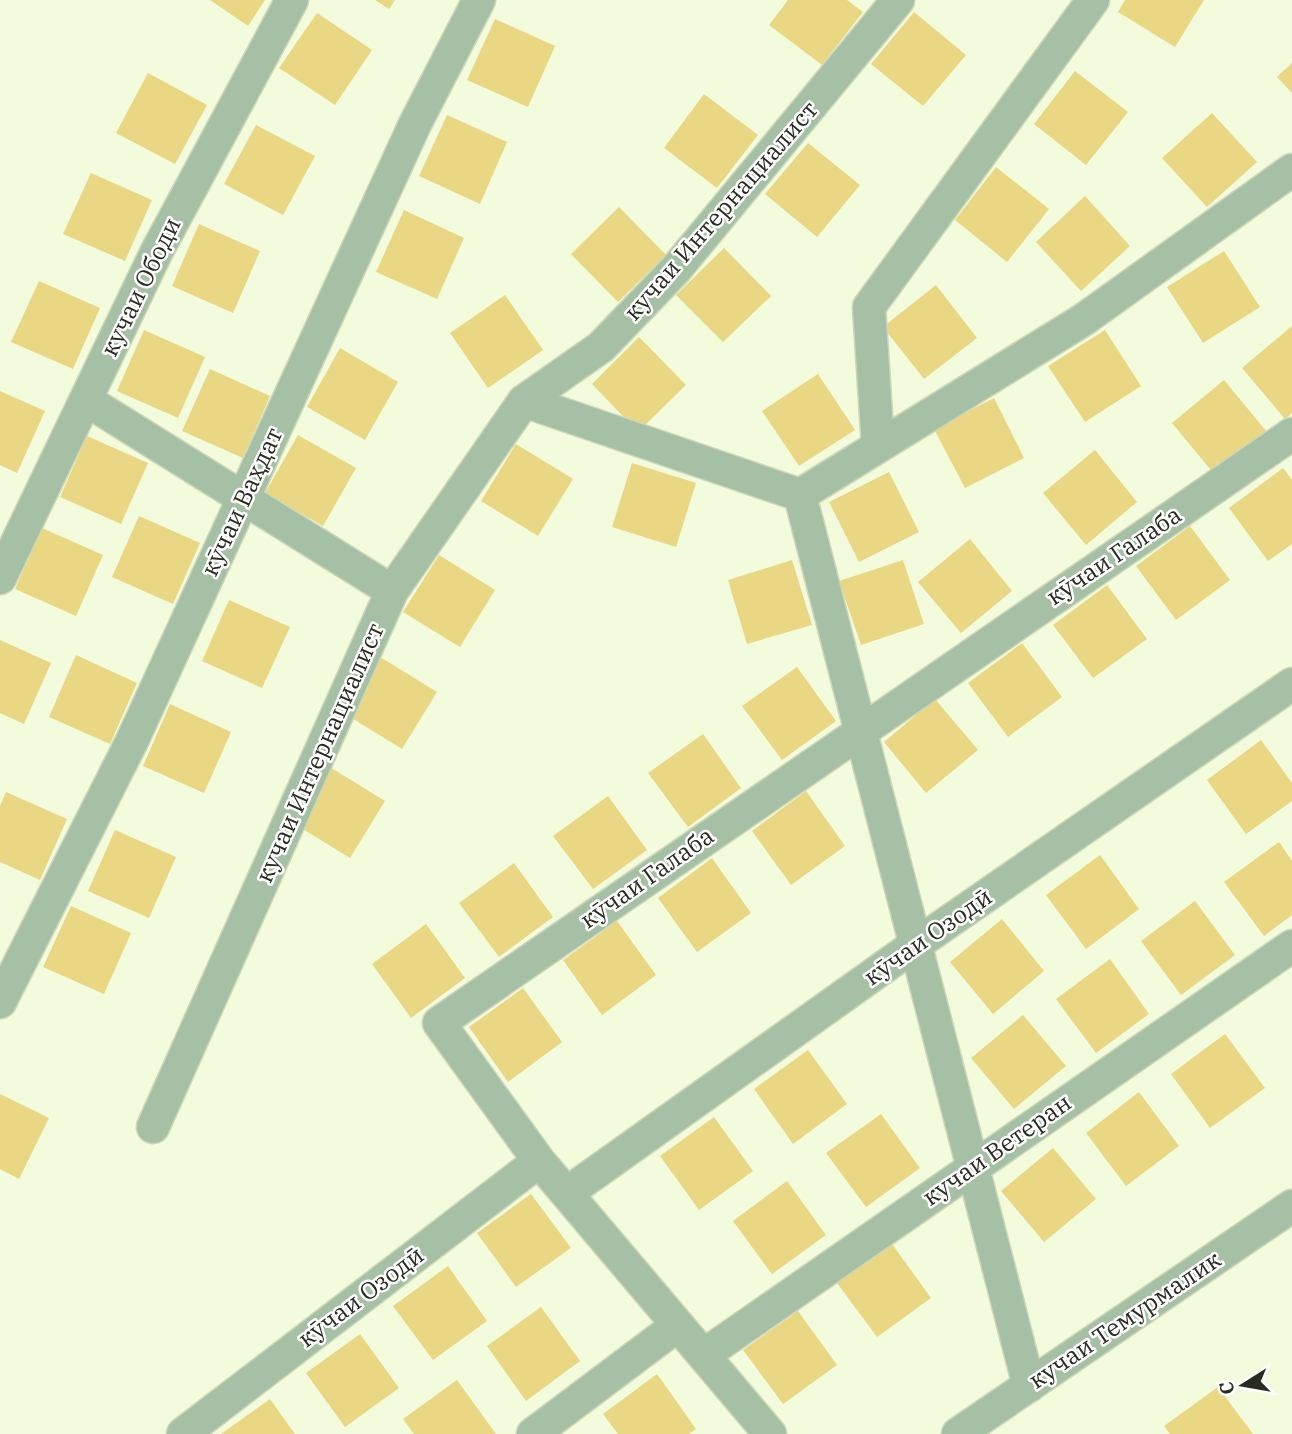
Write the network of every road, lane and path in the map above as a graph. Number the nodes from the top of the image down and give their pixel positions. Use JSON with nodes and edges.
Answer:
{"nodes":[{"id":1,"x":292,"y":0,"type":"edge"},
{"id":2,"x":479,"y":0,"type":"edge"},
{"id":3,"x":898,"y":0,"type":"edge"},
{"id":4,"x":1093,"y":0,"type":"edge"},
{"id":5,"x":1292,"y":170,"type":"edge"},
{"id":6,"x":86,"y":400,"type":"junction"},
{"id":7,"x":524,"y":401,"type":"junction"},
{"id":8,"x":1292,"y":434,"type":"edge"},
{"id":9,"x":878,"y":446,"type":"junction"},
{"id":10,"x":800,"y":495,"type":"junction"},
{"id":11,"x":242,"y":500,"type":"junction"},
{"id":12,"x":0,"y":578,"type":"edge"},
{"id":13,"x":392,"y":591,"type":"junction"},
{"id":14,"x":1292,"y":684,"type":"edge"},
{"id":15,"x":860,"y":730,"type":"junction"},
{"id":16,"x":915,"y":945,"type":"junction"},
{"id":17,"x":1292,"y":946,"type":"edge"},
{"id":18,"x":0,"y":1002,"type":"edge"},
{"id":19,"x":153,"y":1127,"type":"dead end"},
{"id":20,"x":539,"y":1161,"type":"junction"},
{"id":21,"x":972,"y":1167,"type":"junction"},
{"id":22,"x":567,"y":1193,"type":"junction"},
{"id":23,"x":1292,"y":1206,"type":"edge"},
{"id":24,"x":678,"y":1325,"type":"junction"},
{"id":25,"x":704,"y":1355,"type":"junction"},
{"id":26,"x":1029,"y":1386,"type":"junction"},
{"id":27,"x":993,"y":1424,"type":"edge"},
{"id":28,"x":183,"y":1434,"type":"edge"},
{"id":29,"x":533,"y":1434,"type":"edge"},
{"id":30,"x":770,"y":1434,"type":"edge"},
{"id":31,"x":958,"y":1434,"type":"edge"}],
"edges":[{"from":1,"to":6,"type":"street","name":"кучаи Ободи"},
{"from":2,"to":11,"type":"street","name":"кӯчаи Ваҳдат"},
{"from":3,"to":7,"type":"street","name":"кучаи Интернациалист"},
{"from":4,"to":9,"type":"street"},
{"from":5,"to":9,"type":"street"},
{"from":6,"to":11,"type":"street"},
{"from":6,"to":12,"type":"street","name":"кучаи Ободи"},
{"from":7,"to":10,"type":"street"},
{"from":7,"to":13,"type":"street","name":"кучаи Интернациалист"},
{"from":8,"to":15,"type":"street","name":"кӯчаи Галаба"},
{"from":9,"to":10,"type":"street"},
{"from":10,"to":15,"type":"street"},
{"from":11,"to":13,"type":"street"},
{"from":11,"to":18,"type":"street","name":"кӯчаи Ваҳдат"},
{"from":13,"to":19,"type":"street","name":"кучаи Интернациалист"},
{"from":14,"to":16,"type":"street","name":"кӯчаи Озодӣ"},
{"from":15,"to":16,"type":"street"},
{"from":15,"to":20,"type":"street","name":"кӯчаи Галаба"},
{"from":16,"to":21,"type":"street"},
{"from":16,"to":22,"type":"street","name":"кӯчаи Озодӣ"},
{"from":17,"to":21,"type":"street","name":"кучаи Ветеран"},
{"from":20,"to":22,"type":"street","name":"кӯчаи Галаба"},
{"from":20,"to":28,"type":"street","name":"кӯчаи Озодӣ"},
{"from":21,"to":25,"type":"street","name":"кучаи Ветеран"},
{"from":21,"to":26,"type":"street"},
{"from":22,"to":24,"type":"street","name":"кӯчаи Галаба"},
{"from":23,"to":26,"type":"street","name":"кучаи Темурмалик"},
{"from":24,"to":25,"type":"street","name":"кӯчаи Галаба"},
{"from":24,"to":29,"type":"street"},
{"from":25,"to":30,"type":"street","name":"кӯчаи Галаба"},
{"from":26,"to":27,"type":"street","name":"кучаи Темурмалик"},
{"from":27,"to":31,"type":"street","name":"кучаи Темурмалик"}]}
